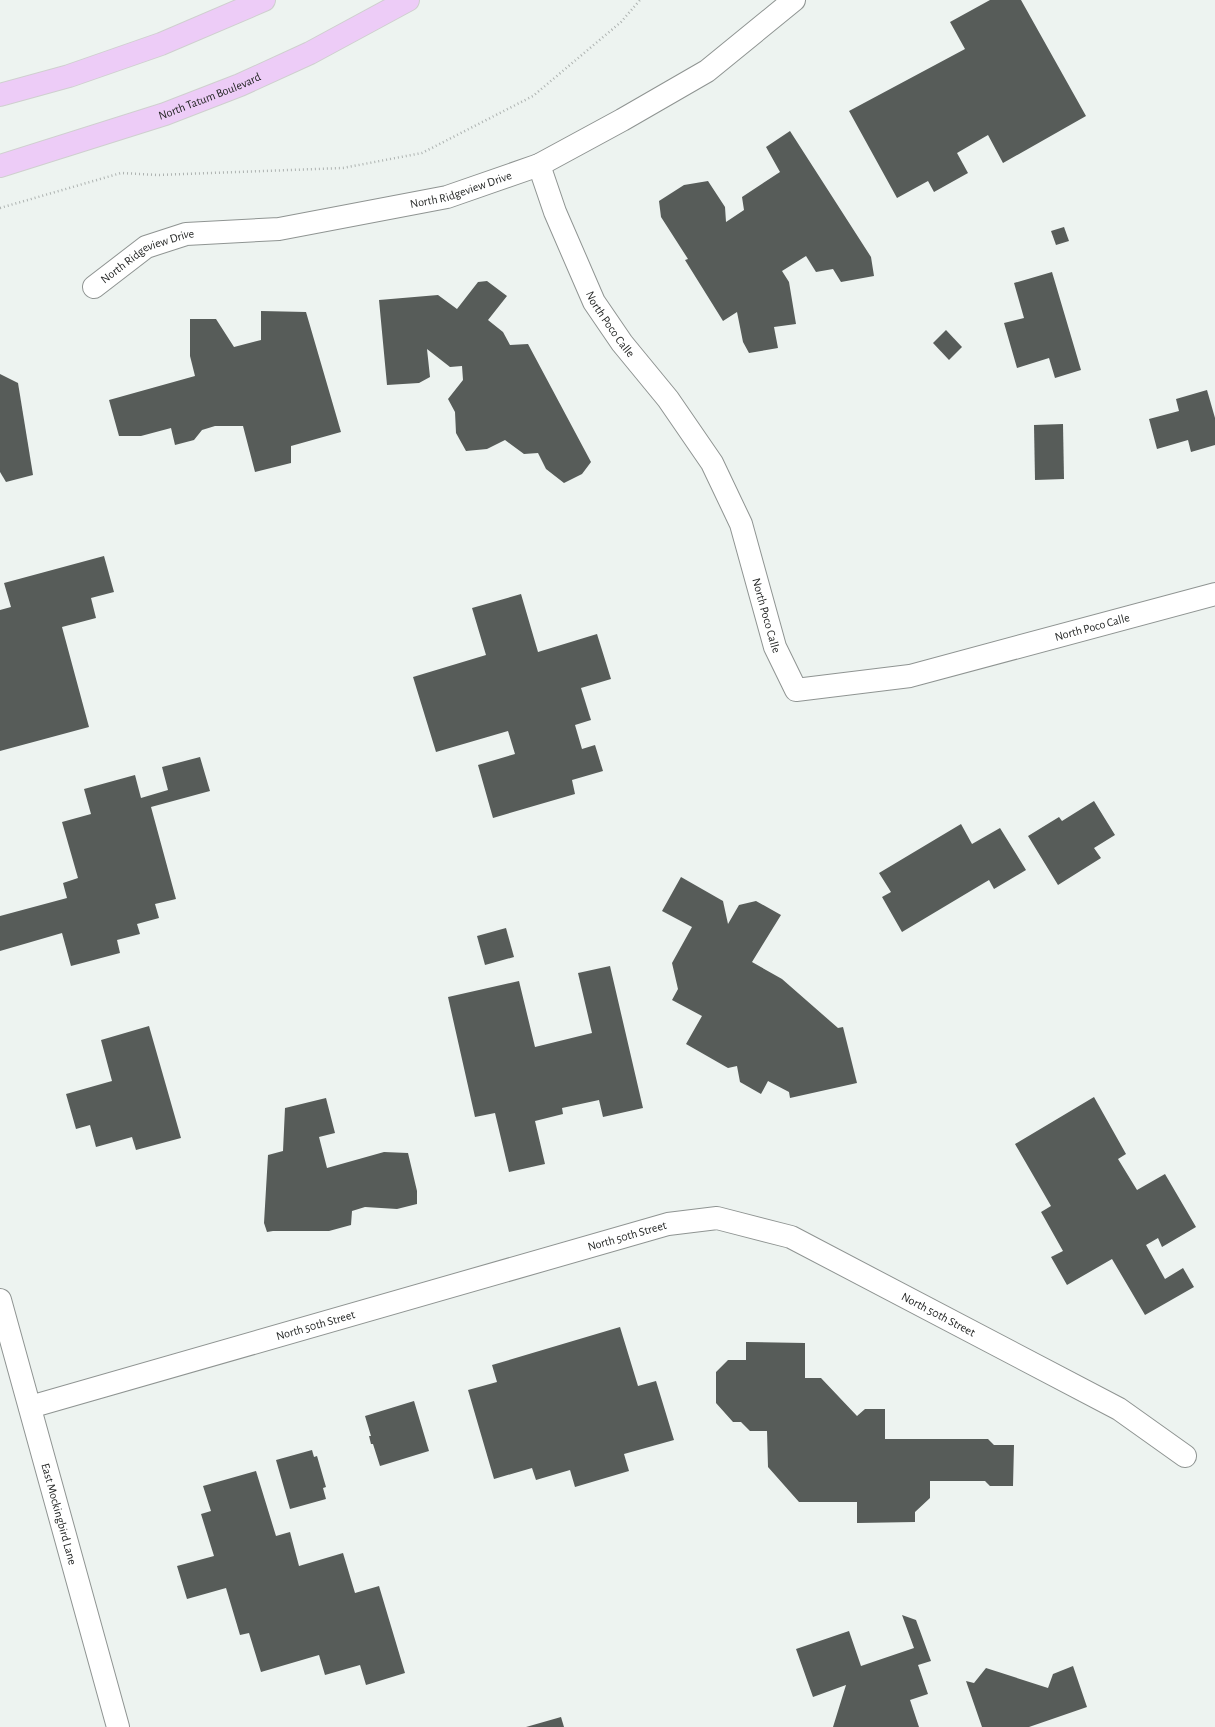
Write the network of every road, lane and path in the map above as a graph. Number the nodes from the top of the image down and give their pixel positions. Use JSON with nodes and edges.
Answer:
{"nodes":[{"id":1,"x":264,"y":0,"type":"edge"},
{"id":2,"x":408,"y":0,"type":"edge"},
{"id":3,"x":640,"y":0,"type":"edge"},
{"id":4,"x":794,"y":0,"type":"edge"},
{"id":5,"x":0,"y":95,"type":"edge"},
{"id":6,"x":539,"y":164,"type":"junction"},
{"id":7,"x":0,"y":166,"type":"edge"},
{"id":8,"x":0,"y":208,"type":"edge"},
{"id":9,"x":94,"y":287,"type":"dead end"},
{"id":10,"x":1215,"y":594,"type":"edge"},
{"id":11,"x":0,"y":1300,"type":"edge"},
{"id":12,"x":30,"y":1407,"type":"junction"},
{"id":13,"x":1184,"y":1456,"type":"dead end"},
{"id":14,"x":118,"y":1727,"type":"edge"}],
"edges":[{"from":1,"to":5,"type":"main road"},
{"from":2,"to":7,"type":"main road","name":"North Tatum Boulevard"},
{"from":3,"to":8,"type":"path"},
{"from":4,"to":6,"type":"street","name":"North Ridgeview Drive"},
{"from":6,"to":9,"type":"street","name":"North Ridgeview Drive"},
{"from":6,"to":10,"type":"street","name":"North Poco Calle"},
{"from":11,"to":12,"type":"street","name":"East Mockingbird Lane"},
{"from":12,"to":13,"type":"street","name":"North 50th Street"},
{"from":12,"to":14,"type":"street","name":"East Mockingbird Lane"}]}
